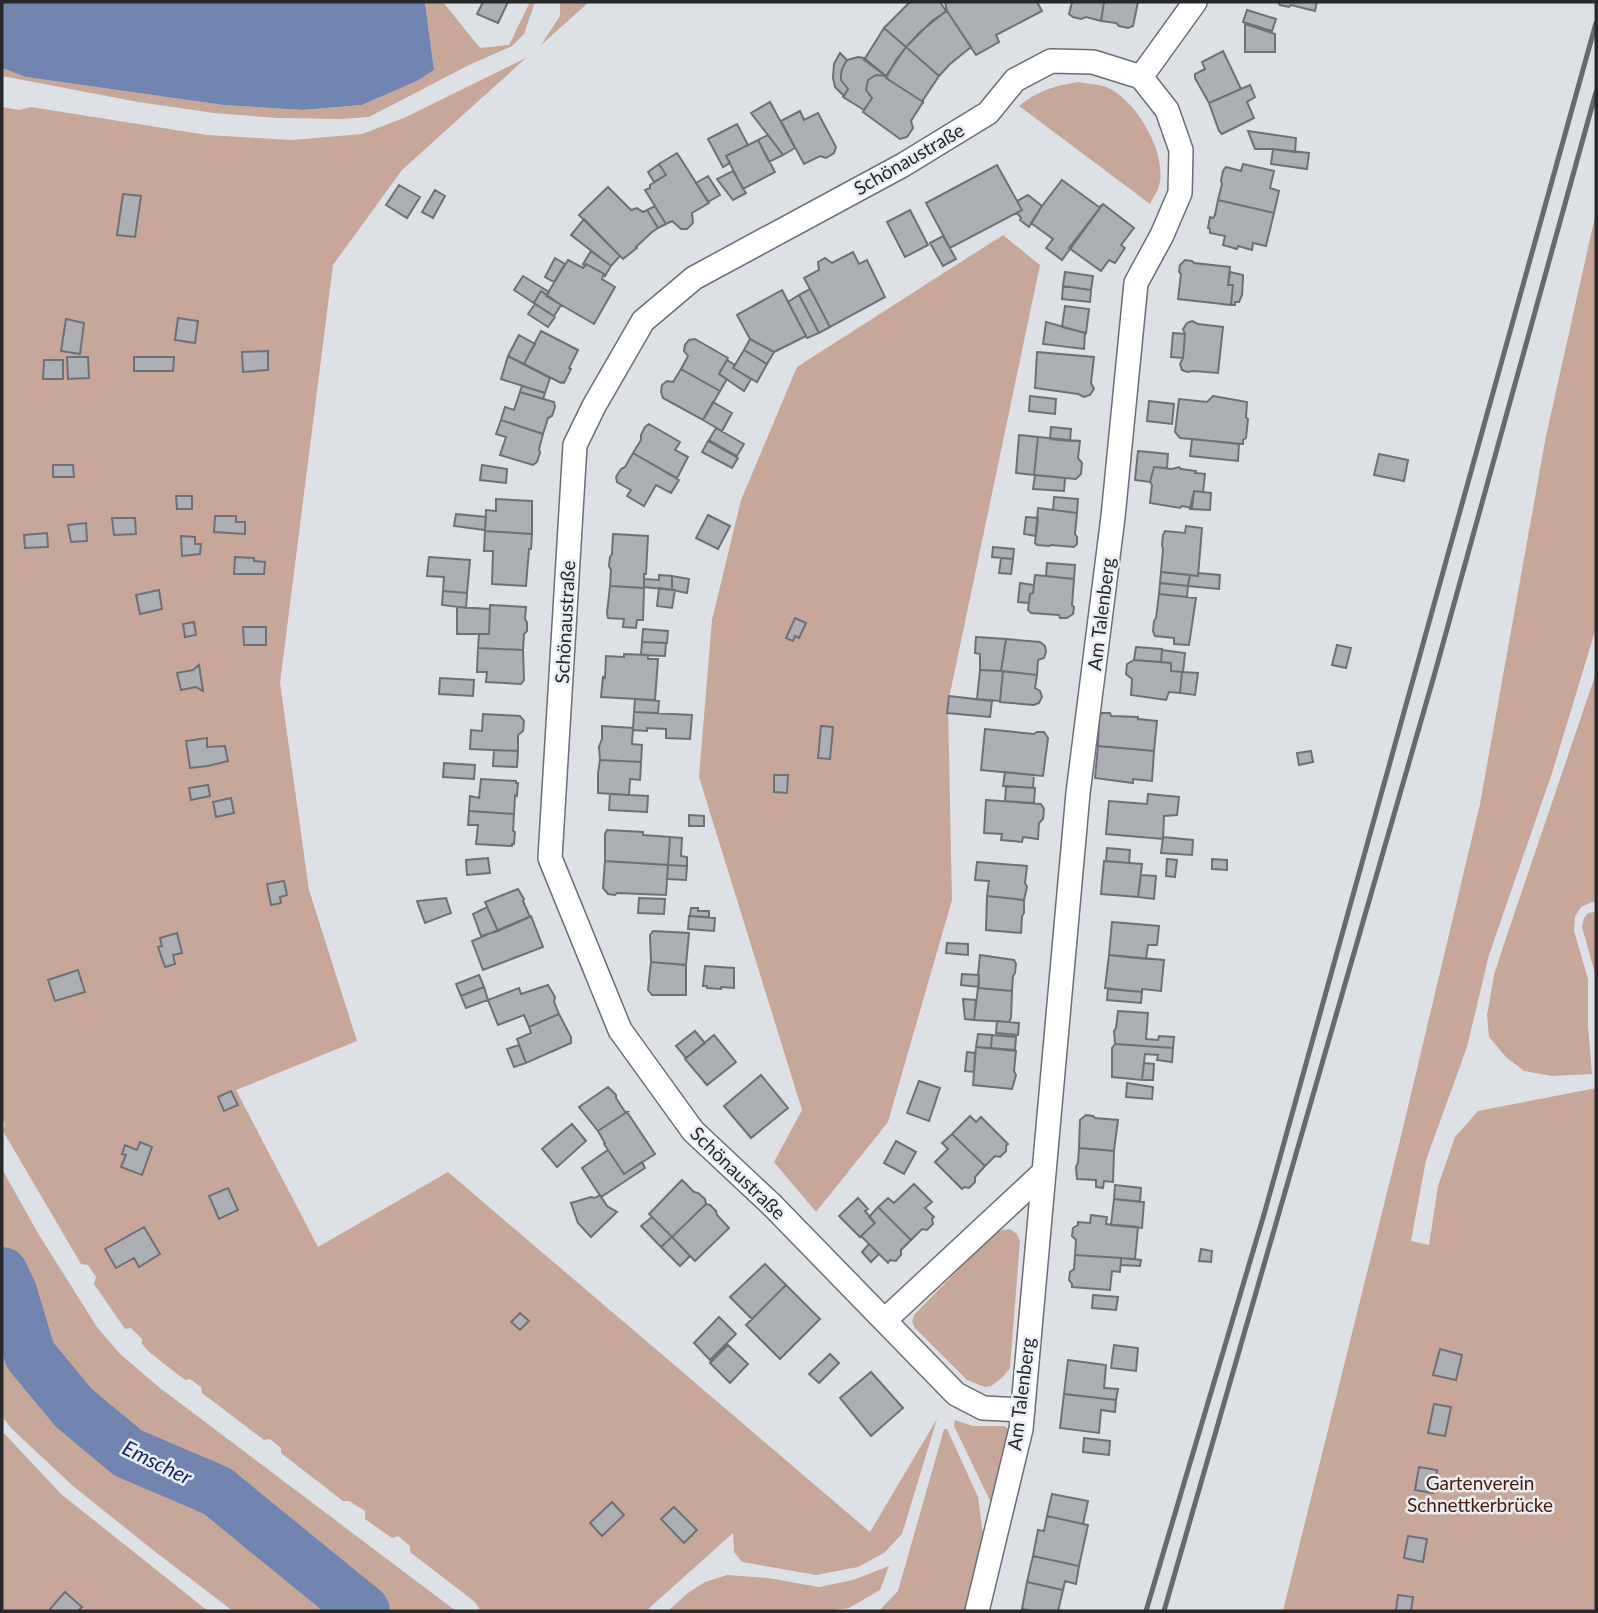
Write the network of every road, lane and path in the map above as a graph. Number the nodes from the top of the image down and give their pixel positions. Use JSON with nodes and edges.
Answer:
{"nodes":[{"id":1,"x":1195,"y":2,"type":"edge"},
{"id":2,"x":1141,"y":77,"type":"junction"},
{"id":3,"x":1043,"y":1172,"type":"junction"},
{"id":4,"x":885,"y":1320,"type":"junction"},
{"id":5,"x":1023,"y":1410,"type":"junction"},
{"id":6,"x":977,"y":1611,"type":"edge"}],
"edges":[{"from":1,"to":2,"type":"street"},
{"from":2,"to":3,"type":"street","name":"Am Talenberg"},
{"from":2,"to":4,"type":"street","name":"Schönaustraße"},
{"from":3,"to":4,"type":"street"},
{"from":3,"to":5,"type":"street","name":"Am Talenberg"},
{"from":4,"to":5,"type":"street","name":"Schönaustraße"},
{"from":5,"to":6,"type":"street","name":"Am Talenberg"}]}
